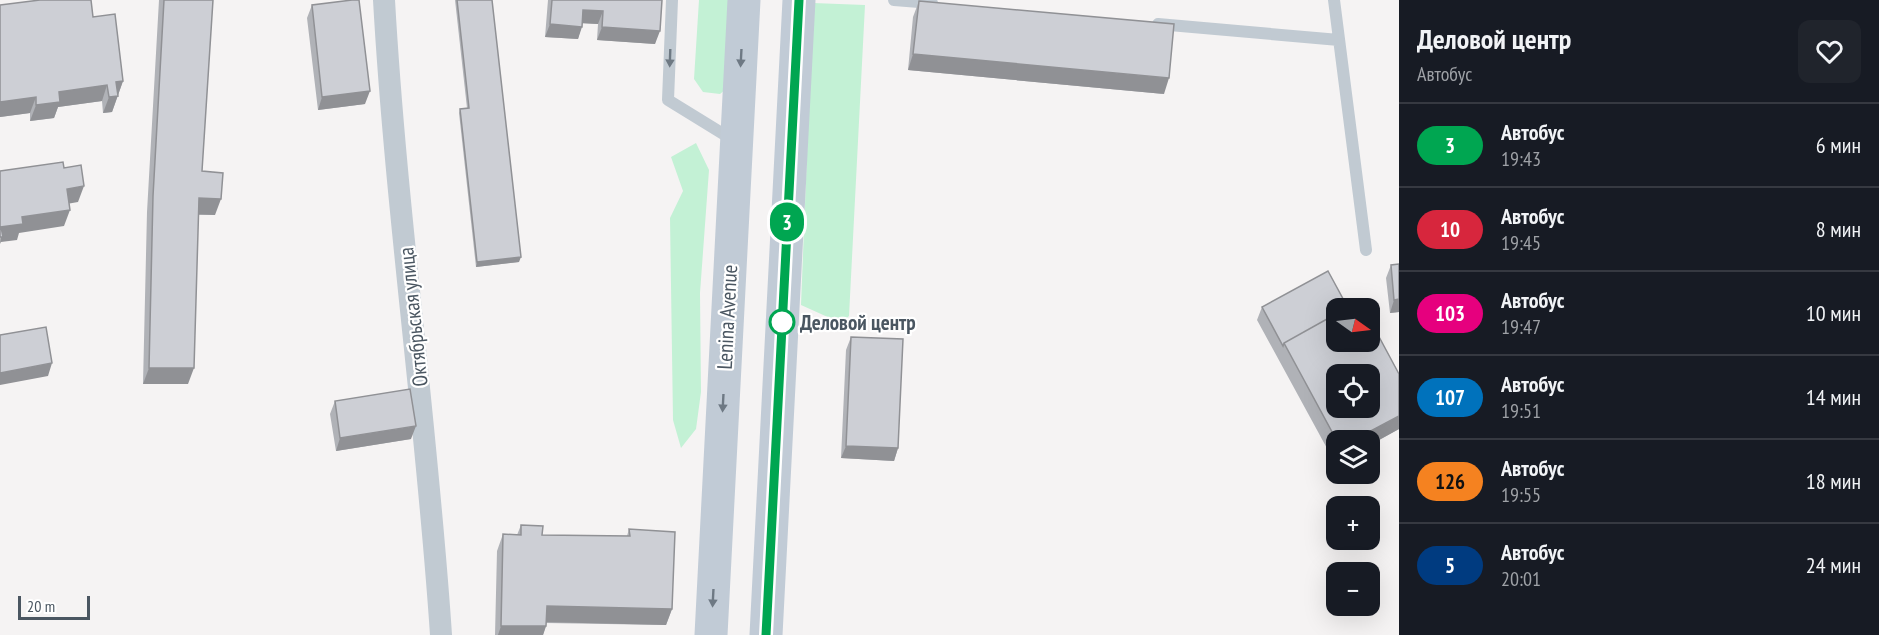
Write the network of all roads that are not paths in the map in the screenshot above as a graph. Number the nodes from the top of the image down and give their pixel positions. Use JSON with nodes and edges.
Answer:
{"nodes":[{"id":1,"x":384,"y":0,"type":"edge"},
{"id":2,"x":672,"y":0,"type":"edge"},
{"id":3,"x":744,"y":0,"type":"edge"},
{"id":4,"x":799,"y":0,"type":"edge"},
{"id":5,"x":894,"y":0,"type":"edge"},
{"id":6,"x":1334,"y":0,"type":"edge"},
{"id":7,"x":941,"y":4,"type":"edge"},
{"id":8,"x":1140,"y":22,"type":"edge"},
{"id":9,"x":1339,"y":40,"type":"junction"},
{"id":10,"x":736,"y":142,"type":"junction"},
{"id":11,"x":1366,"y":250,"type":"dead end"},
{"id":12,"x":441,"y":635,"type":"edge"},
{"id":13,"x":711,"y":635,"type":"edge"},
{"id":14,"x":766,"y":635,"type":"edge"}],
"edges":[{"from":1,"to":12,"type":"street","name":"Октябрьская улица"},
{"from":2,"to":10,"type":"lane","one_way":true},
{"from":3,"to":10,"type":"main road","name":"Lenina Avenue","one_way":true},
{"from":4,"to":14,"type":"main road"},
{"from":5,"to":7,"type":"lane"},
{"from":6,"to":9,"type":"lane"},
{"from":8,"to":9,"type":"lane"},
{"from":9,"to":11,"type":"lane"},
{"from":10,"to":13,"type":"main road","name":"Lenina Avenue","one_way":true}]}
